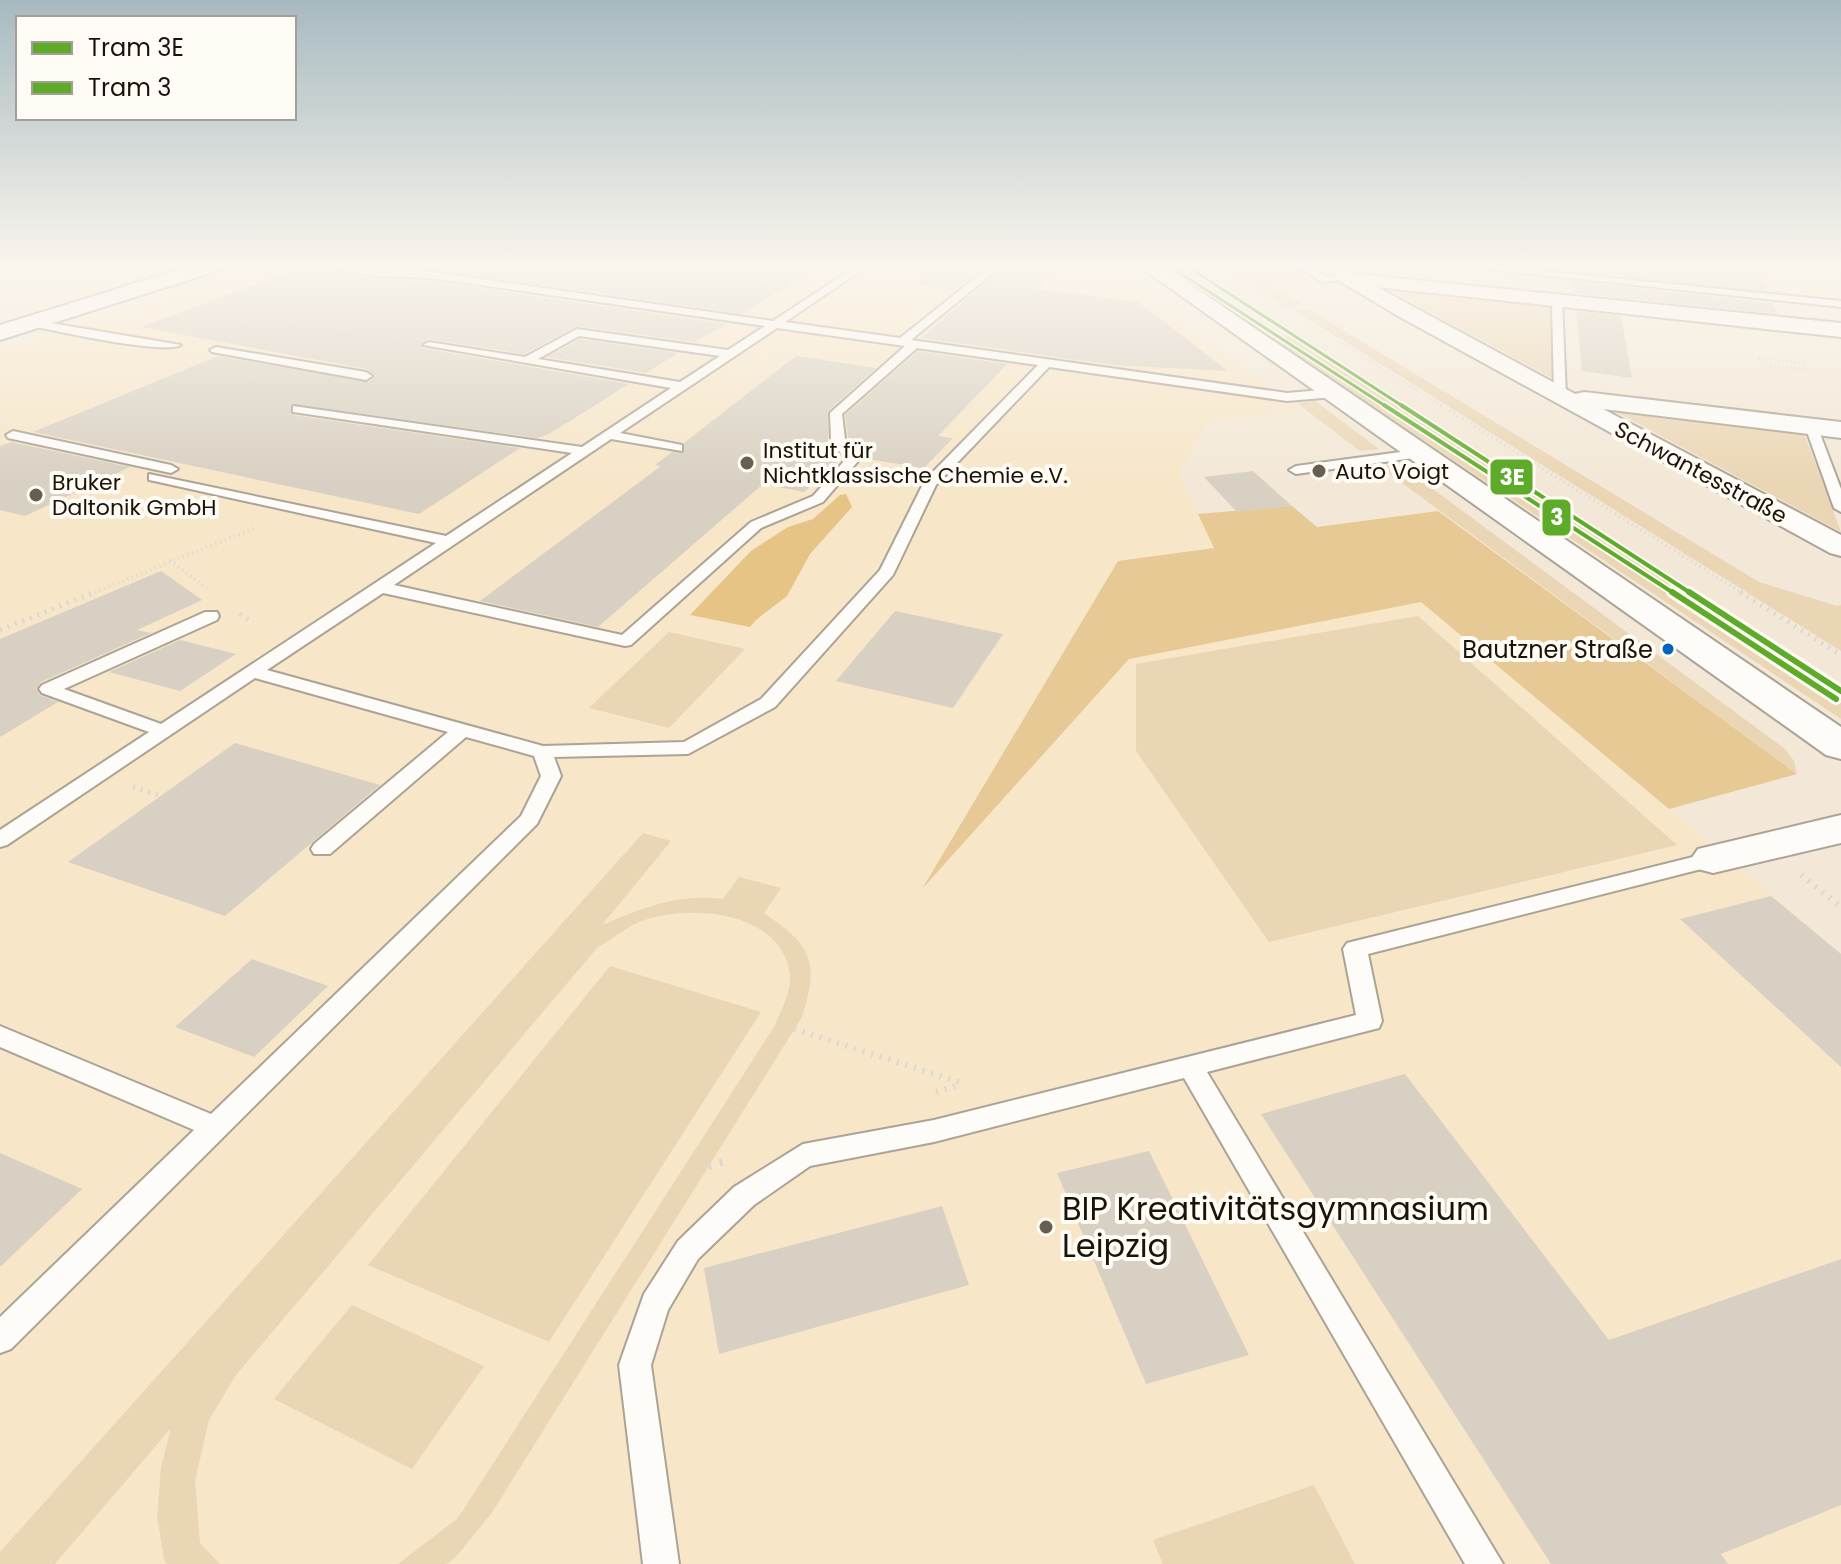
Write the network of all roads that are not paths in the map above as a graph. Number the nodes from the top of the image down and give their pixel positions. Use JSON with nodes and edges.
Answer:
{"nodes":[{"id":1,"x":105,"y":336,"type":"edge"},
{"id":2,"x":570,"y":336,"type":"edge"},
{"id":3,"x":605,"y":336,"type":"edge"},
{"id":4,"x":757,"y":336,"type":"edge"},
{"id":5,"x":859,"y":336,"type":"edge"},
{"id":6,"x":916,"y":336,"type":"edge"},
{"id":7,"x":1251,"y":336,"type":"edge"},
{"id":8,"x":1457,"y":336,"type":"edge"},
{"id":9,"x":1558,"y":336,"type":"edge"},
{"id":10,"x":908,"y":343,"type":"junction"},
{"id":11,"x":175,"y":345,"type":"dead end"},
{"id":12,"x":429,"y":345,"type":"dead end"},
{"id":13,"x":216,"y":350,"type":"dead end"},
{"id":14,"x":730,"y":354,"type":"junction"},
{"id":15,"x":526,"y":361,"type":"junction"},
{"id":16,"x":1046,"y":363,"type":"junction"},
{"id":17,"x":366,"y":376,"type":"dead end"},
{"id":18,"x":682,"y":386,"type":"junction"},
{"id":19,"x":1334,"y":393,"type":"junction"},
{"id":20,"x":1560,"y":396,"type":"junction"},
{"id":21,"x":297,"y":409,"type":"dead end"},
{"id":22,"x":1811,"y":426,"type":"junction"},
{"id":23,"x":1841,"y":430,"type":"edge"},
{"id":24,"x":13,"y":435,"type":"dead end"},
{"id":25,"x":608,"y":435,"type":"junction"},
{"id":26,"x":677,"y":448,"type":"dead end"},
{"id":27,"x":583,"y":451,"type":"junction"},
{"id":28,"x":1423,"y":453,"type":"junction"},
{"id":29,"x":171,"y":469,"type":"dead end"},
{"id":30,"x":1296,"y":470,"type":"dead end"},
{"id":31,"x":154,"y":477,"type":"dead end"},
{"id":32,"x":1841,"y":508,"type":"edge"},
{"id":33,"x":448,"y":541,"type":"junction"},
{"id":34,"x":1841,"y":547,"type":"edge"},
{"id":35,"x":380,"y":587,"type":"junction"},
{"id":36,"x":211,"y":616,"type":"dead end"},
{"id":37,"x":253,"y":672,"type":"junction"},
{"id":38,"x":462,"y":730,"type":"junction"},
{"id":39,"x":163,"y":731,"type":"junction"},
{"id":40,"x":1841,"y":746,"type":"edge"},
{"id":41,"x":542,"y":752,"type":"junction"},
{"id":42,"x":1841,"y":829,"type":"edge"},
{"id":43,"x":0,"y":840,"type":"edge"},
{"id":44,"x":322,"y":849,"type":"dead end"},
{"id":45,"x":1713,"y":859,"type":"joint"},
{"id":46,"x":0,"y":1036,"type":"edge"},
{"id":47,"x":1190,"y":1066,"type":"junction"},
{"id":48,"x":216,"y":1128,"type":"junction"},
{"id":49,"x":0,"y":1338,"type":"edge"},
{"id":50,"x":661,"y":1564,"type":"edge"},
{"id":51,"x":1485,"y":1564,"type":"edge"}],
"edges":[{"from":1,"to":11,"type":"lane"},
{"from":2,"to":15,"type":"lane"},
{"from":3,"to":14,"type":"lane"},
{"from":4,"to":14,"type":"lane"},
{"from":5,"to":10,"type":"lane"},
{"from":6,"to":10,"type":"lane"},
{"from":7,"to":19,"type":"main road"},
{"from":8,"to":20,"type":"street","name":"Schwantesstraße"},
{"from":9,"to":20,"type":"lane"},
{"from":10,"to":16,"type":"lane"},
{"from":10,"to":35,"type":"lane"},
{"from":12,"to":15,"type":"lane"},
{"from":13,"to":17,"type":"lane"},
{"from":14,"to":18,"type":"lane"},
{"from":15,"to":18,"type":"lane"},
{"from":16,"to":19,"type":"lane"},
{"from":16,"to":41,"type":"lane"},
{"from":18,"to":25,"type":"lane"},
{"from":19,"to":28,"type":"main road"},
{"from":20,"to":22,"type":"street","name":"Schwantesstraße"},
{"from":20,"to":34,"type":"street","name":"Schwantesstraße"},
{"from":21,"to":27,"type":"lane"},
{"from":22,"to":23,"type":"street","name":"Schwantesstraße"},
{"from":22,"to":32,"type":"lane"},
{"from":24,"to":29,"type":"lane"},
{"from":25,"to":26,"type":"lane"},
{"from":25,"to":27,"type":"lane"},
{"from":27,"to":33,"type":"lane"},
{"from":28,"to":30,"type":"lane"},
{"from":28,"to":40,"type":"main road"},
{"from":31,"to":33,"type":"lane"},
{"from":33,"to":35,"type":"lane"},
{"from":35,"to":37,"type":"lane"},
{"from":36,"to":39,"type":"lane"},
{"from":37,"to":38,"type":"lane"},
{"from":37,"to":39,"type":"lane"},
{"from":38,"to":41,"type":"lane"},
{"from":38,"to":44,"type":"lane"},
{"from":39,"to":43,"type":"lane"},
{"from":41,"to":48,"type":"lane"},
{"from":42,"to":45,"type":"street"},
{"from":45,"to":47,"type":"lane"},
{"from":46,"to":48,"type":"lane"},
{"from":47,"to":50,"type":"lane"},
{"from":47,"to":51,"type":"lane"},
{"from":48,"to":49,"type":"lane"}]}
